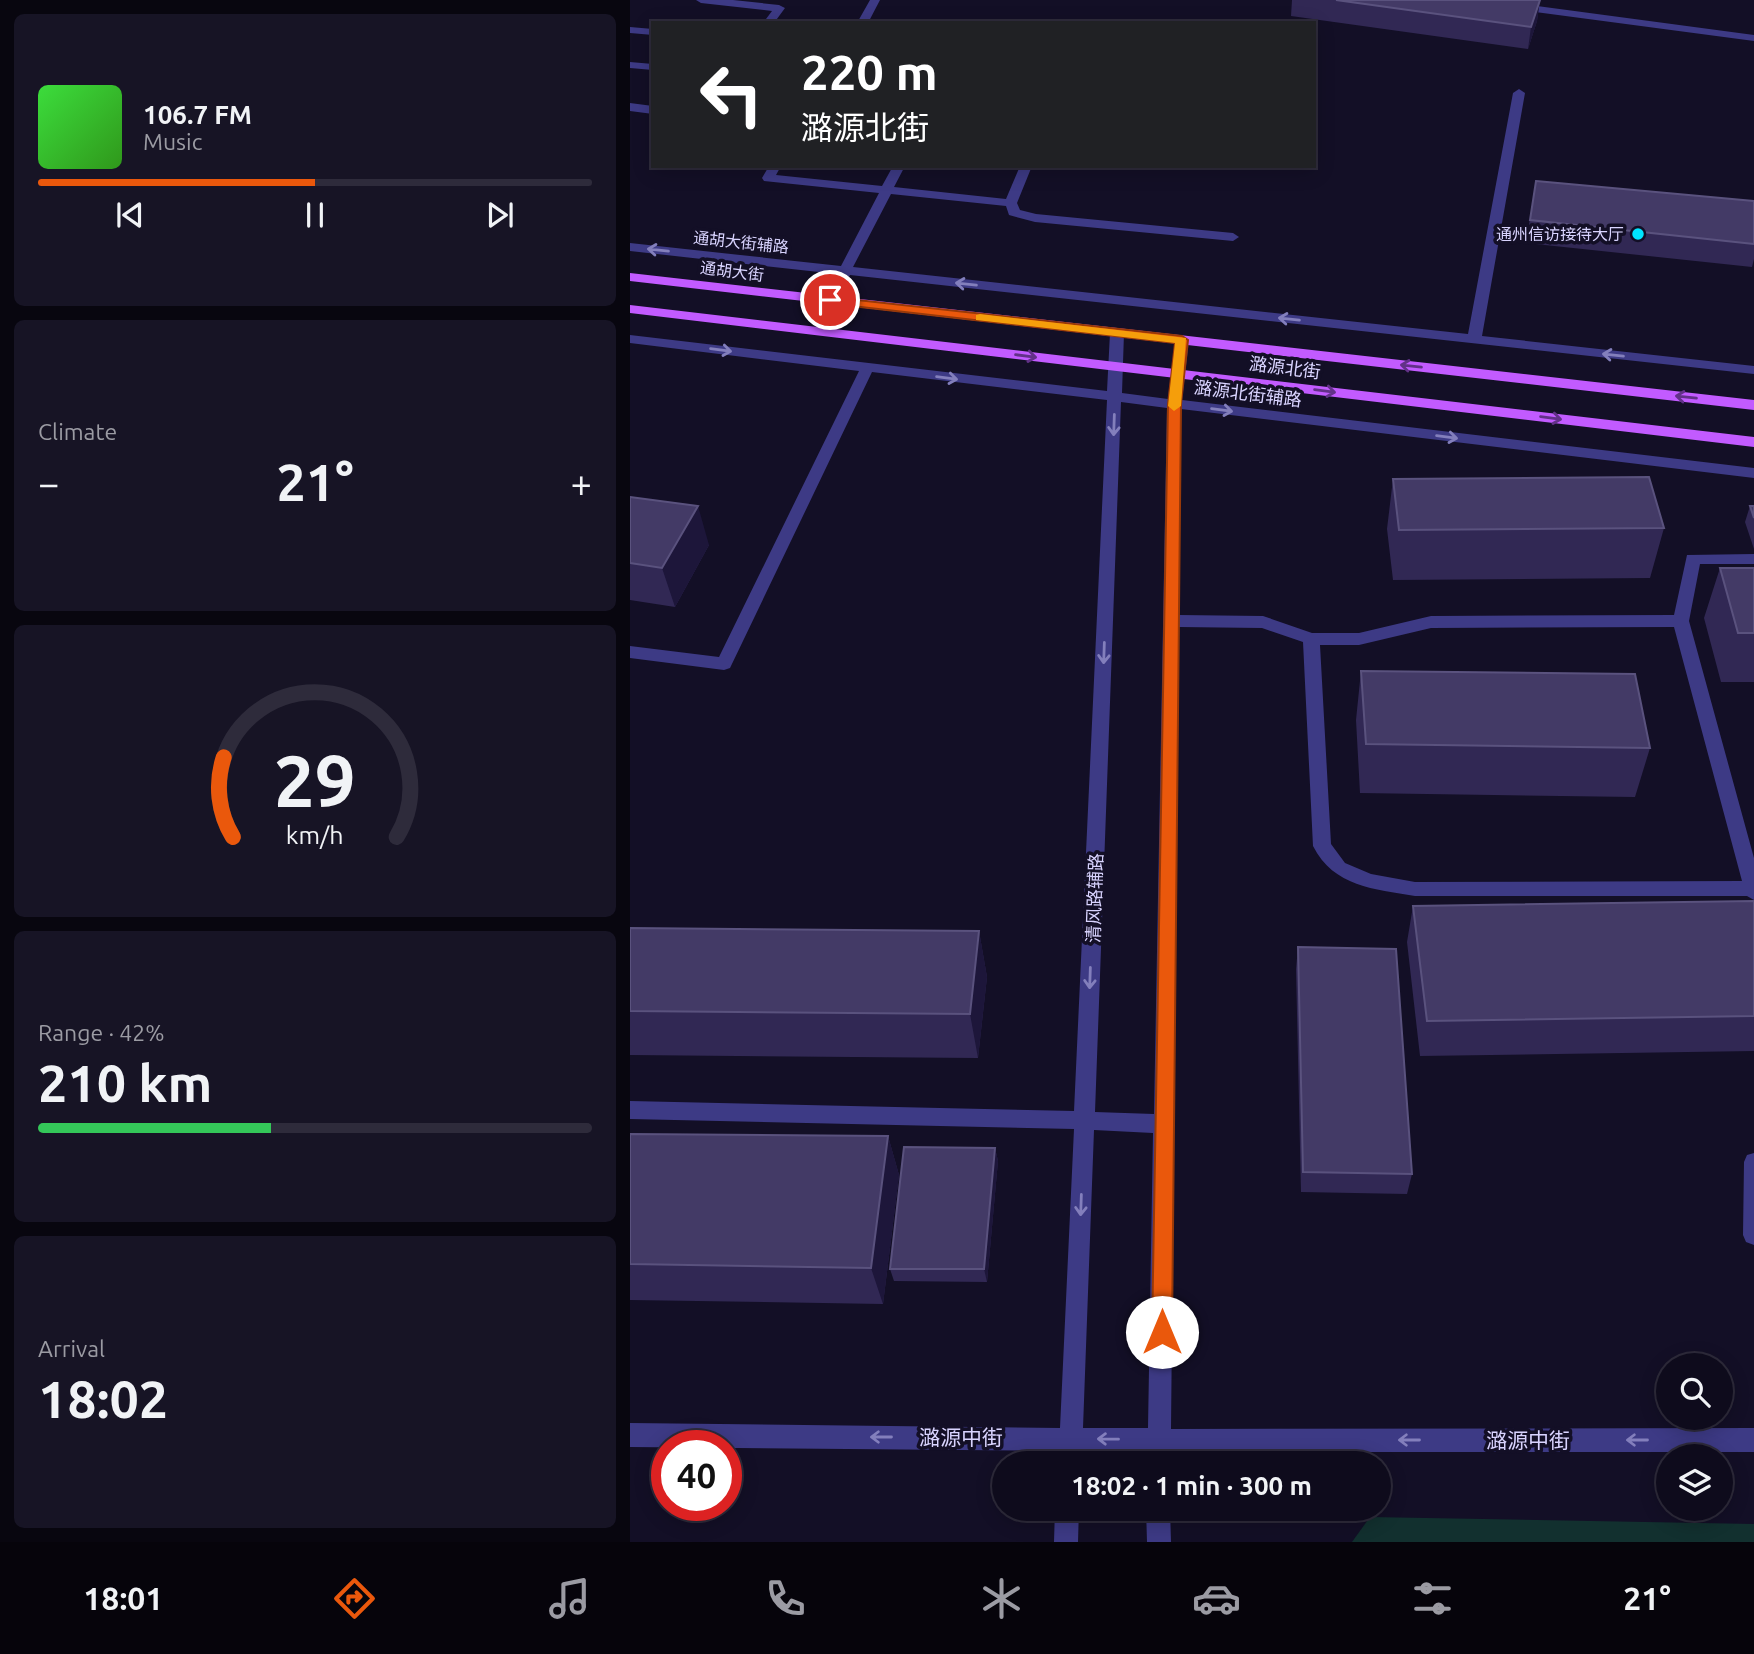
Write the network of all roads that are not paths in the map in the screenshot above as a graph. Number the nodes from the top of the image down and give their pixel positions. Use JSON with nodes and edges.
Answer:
{"nodes":[{"id":1,"x":701,"y":0,"type":"edge"},
{"id":2,"x":876,"y":0,"type":"edge"},
{"id":3,"x":1467,"y":0,"type":"edge"},
{"id":4,"x":769,"y":21,"type":"edge"},
{"id":5,"x":863,"y":21,"type":"edge"},
{"id":6,"x":630,"y":30,"type":"edge"},
{"id":7,"x":651,"y":32,"type":"edge"},
{"id":8,"x":1754,"y":38,"type":"edge"},
{"id":9,"x":630,"y":65,"type":"edge"},
{"id":10,"x":651,"y":67,"type":"edge"},
{"id":11,"x":1519,"y":93,"type":"dead end"},
{"id":12,"x":630,"y":107,"type":"edge"},
{"id":13,"x":651,"y":110,"type":"edge"},
{"id":14,"x":774,"y":168,"type":"edge"},
{"id":15,"x":898,"y":168,"type":"edge"},
{"id":16,"x":1025,"y":168,"type":"edge"},
{"id":17,"x":886,"y":190,"type":"junction"},
{"id":18,"x":1010,"y":203,"type":"junction"},
{"id":19,"x":1233,"y":237,"type":"dead end"},
{"id":20,"x":630,"y":247,"type":"edge"},
{"id":21,"x":847,"y":271,"type":"junction"},
{"id":22,"x":630,"y":277,"type":"edge"},
{"id":23,"x":830,"y":300,"type":"junction"},
{"id":24,"x":630,"y":309,"type":"edge"},
{"id":25,"x":1117,"y":333,"type":"junction"},
{"id":26,"x":630,"y":340,"type":"edge"},
{"id":27,"x":1182,"y":340,"type":"junction"},
{"id":28,"x":1474,"y":340,"type":"junction"},
{"id":29,"x":1115,"y":367,"type":"junction"},
{"id":30,"x":867,"y":368,"type":"junction"},
{"id":31,"x":1754,"y":370,"type":"edge"},
{"id":32,"x":1176,"y":373,"type":"junction"},
{"id":33,"x":1115,"y":398,"type":"junction"},
{"id":34,"x":1174,"y":404,"type":"junction"},
{"id":35,"x":1754,"y":405,"type":"edge"},
{"id":36,"x":1754,"y":442,"type":"edge"},
{"id":37,"x":1754,"y":473,"type":"edge"},
{"id":38,"x":1754,"y":559,"type":"edge"},
{"id":39,"x":1171,"y":621,"type":"junction"},
{"id":40,"x":1681,"y":621,"type":"junction"},
{"id":41,"x":1311,"y":639,"type":"junction"},
{"id":42,"x":630,"y":652,"type":"edge"},
{"id":43,"x":1753,"y":890,"type":"edge"},
{"id":44,"x":630,"y":1110,"type":"edge"},
{"id":45,"x":1085,"y":1119,"type":"junction"},
{"id":46,"x":1165,"y":1124,"type":"junction"},
{"id":47,"x":1754,"y":1162,"type":"edge"},
{"id":48,"x":1754,"y":1235,"type":"edge"},
{"id":49,"x":630,"y":1435,"type":"edge"},
{"id":50,"x":1071,"y":1438,"type":"junction"},
{"id":51,"x":1160,"y":1439,"type":"junction"},
{"id":52,"x":1754,"y":1440,"type":"edge"},
{"id":53,"x":1070,"y":1451,"type":"edge"},
{"id":54,"x":1160,"y":1451,"type":"edge"},
{"id":55,"x":1067,"y":1521,"type":"edge"},
{"id":56,"x":1158,"y":1521,"type":"edge"},
{"id":57,"x":1066,"y":1542,"type":"edge"},
{"id":58,"x":1159,"y":1542,"type":"edge"}],
"edges":[{"from":1,"to":4,"type":"street"},
{"from":2,"to":5,"type":"street"},
{"from":3,"to":8,"type":"street"},
{"from":6,"to":7,"type":"street"},
{"from":9,"to":10,"type":"street"},
{"from":11,"to":28,"type":"street"},
{"from":12,"to":13,"type":"street"},
{"from":14,"to":17,"type":"street"},
{"from":15,"to":17,"type":"street"},
{"from":16,"to":18,"type":"street"},
{"from":17,"to":18,"type":"street"},
{"from":17,"to":21,"type":"street"},
{"from":18,"to":19,"type":"street"},
{"from":21,"to":20,"type":"street","name":"通胡大街辅路","one_way":true},
{"from":21,"to":23,"type":"street"},
{"from":28,"to":21,"type":"street","one_way":true},
{"from":22,"to":23,"type":"main road","name":"通胡大街"},
{"from":23,"to":25,"type":"main road","name":"潞源北街"},
{"from":24,"to":29,"type":"main road","name":"潞源北街","one_way":true},
{"from":25,"to":27,"type":"main road","name":"潞源北街"},
{"from":25,"to":29,"type":"street","name":"清风路辅路"},
{"from":26,"to":30,"type":"street","name":"潞源北街辅路","one_way":true},
{"from":27,"to":32,"type":"street"},
{"from":35,"to":27,"type":"main road","name":"潞源北街","one_way":true},
{"from":31,"to":28,"type":"street","one_way":true},
{"from":29,"to":32,"type":"main road","name":"潞源北街"},
{"from":29,"to":33,"type":"street","name":"清风路辅路"},
{"from":30,"to":33,"type":"street","name":"潞源北街辅路","one_way":true},
{"from":30,"to":42,"type":"street"},
{"from":32,"to":34,"type":"street"},
{"from":32,"to":36,"type":"main road","name":"潞源北街","one_way":true},
{"from":33,"to":34,"type":"street","name":"潞源北街辅路"},
{"from":33,"to":45,"type":"street","name":"清风路辅路","one_way":true},
{"from":34,"to":37,"type":"street","name":"潞源北街辅路","one_way":true},
{"from":34,"to":39,"type":"street"},
{"from":38,"to":40,"type":"street"},
{"from":39,"to":41,"type":"street"},
{"from":39,"to":46,"type":"street"},
{"from":40,"to":41,"type":"street"},
{"from":40,"to":43,"type":"street"},
{"from":41,"to":43,"type":"street"},
{"from":44,"to":45,"type":"street"},
{"from":45,"to":46,"type":"street"},
{"from":45,"to":50,"type":"street","name":"清风路辅路","one_way":true},
{"from":46,"to":51,"type":"street"},
{"from":47,"to":48,"type":"street"},
{"from":50,"to":49,"type":"street","name":"潞源中街","one_way":true},
{"from":51,"to":50,"type":"street","name":"潞源中街","one_way":true},
{"from":50,"to":53,"type":"street","name":"清风路辅路"},
{"from":52,"to":51,"type":"street","name":"潞源中街","one_way":true},
{"from":51,"to":54,"type":"street"},
{"from":55,"to":57,"type":"street"},
{"from":56,"to":58,"type":"street"}]}
